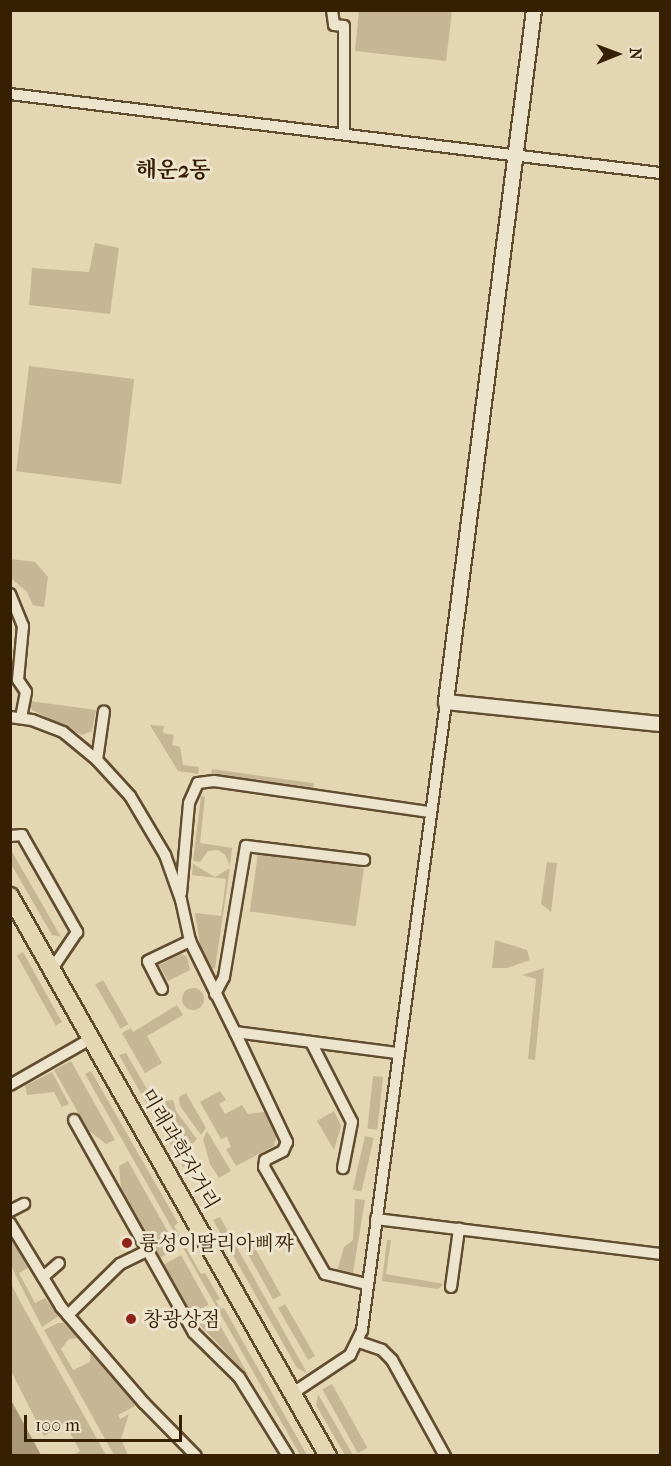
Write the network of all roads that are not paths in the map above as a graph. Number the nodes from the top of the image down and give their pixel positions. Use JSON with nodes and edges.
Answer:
{"nodes":[{"id":1,"x":332,"y":10,"type":"edge"},
{"id":2,"x":534,"y":10,"type":"edge"},
{"id":3,"x":10,"y":94,"type":"edge"},
{"id":4,"x":344,"y":134,"type":"junction"},
{"id":5,"x":517,"y":155,"type":"junction"},
{"id":6,"x":660,"y":173,"type":"edge"},
{"id":7,"x":10,"y":594,"type":"edge"},
{"id":8,"x":14,"y":682,"type":"edge"},
{"id":9,"x":446,"y":702,"type":"junction"},
{"id":10,"x":104,"y":711,"type":"dead end"},
{"id":11,"x":16,"y":718,"type":"edge"},
{"id":12,"x":660,"y":724,"type":"edge"},
{"id":13,"x":97,"y":760,"type":"junction"},
{"id":14,"x":430,"y":813,"type":"junction"},
{"id":15,"x":10,"y":836,"type":"edge"},
{"id":16,"x":364,"y":860,"type":"dead end"},
{"id":17,"x":10,"y":896,"type":"edge"},
{"id":18,"x":181,"y":900,"type":"junction"},
{"id":19,"x":190,"y":941,"type":"junction"},
{"id":20,"x":52,"y":969,"type":"junction"},
{"id":21,"x":162,"y":989,"type":"dead end"},
{"id":22,"x":215,"y":994,"type":"junction"},
{"id":23,"x":235,"y":1032,"type":"junction"},
{"id":24,"x":92,"y":1038,"type":"junction"},
{"id":25,"x":311,"y":1042,"type":"junction"},
{"id":26,"x":397,"y":1053,"type":"junction"},
{"id":27,"x":10,"y":1085,"type":"edge"},
{"id":28,"x":74,"y":1120,"type":"dead end"},
{"id":29,"x":343,"y":1168,"type":"dead end"},
{"id":30,"x":24,"y":1204,"type":"dead end"},
{"id":31,"x":10,"y":1211,"type":"edge"},
{"id":32,"x":376,"y":1219,"type":"junction"},
{"id":33,"x":10,"y":1223,"type":"edge"},
{"id":34,"x":459,"y":1228,"type":"junction"},
{"id":35,"x":145,"y":1252,"type":"junction"},
{"id":36,"x":660,"y":1254,"type":"edge"},
{"id":37,"x":60,"y":1263,"type":"dead end"},
{"id":38,"x":43,"y":1277,"type":"junction"},
{"id":39,"x":366,"y":1284,"type":"junction"},
{"id":40,"x":451,"y":1287,"type":"dead end"},
{"id":41,"x":68,"y":1315,"type":"junction"},
{"id":42,"x":359,"y":1342,"type":"junction"},
{"id":43,"x":293,"y":1393,"type":"junction"},
{"id":44,"x":196,"y":1455,"type":"edge"},
{"id":45,"x":288,"y":1455,"type":"edge"},
{"id":46,"x":328,"y":1455,"type":"edge"},
{"id":47,"x":445,"y":1455,"type":"edge"}],
"edges":[{"from":1,"to":4,"type":"street"},
{"from":2,"to":5,"type":"street"},
{"from":3,"to":4,"type":"street"},
{"from":4,"to":5,"type":"street"},
{"from":5,"to":6,"type":"street"},
{"from":5,"to":9,"type":"street"},
{"from":7,"to":8,"type":"street"},
{"from":8,"to":11,"type":"street"},
{"from":9,"to":12,"type":"street"},
{"from":9,"to":14,"type":"street"},
{"from":10,"to":13,"type":"street"},
{"from":11,"to":13,"type":"street"},
{"from":13,"to":18,"type":"street"},
{"from":14,"to":18,"type":"street"},
{"from":14,"to":26,"type":"street"},
{"from":15,"to":20,"type":"street"},
{"from":16,"to":22,"type":"street"},
{"from":17,"to":20,"type":"main road","name":"미래과학자거리"},
{"from":18,"to":19,"type":"street"},
{"from":19,"to":21,"type":"street"},
{"from":19,"to":22,"type":"street"},
{"from":20,"to":24,"type":"main road","name":"미래과학자거리"},
{"from":22,"to":23,"type":"street"},
{"from":23,"to":25,"type":"street"},
{"from":23,"to":39,"type":"street"},
{"from":24,"to":27,"type":"street"},
{"from":24,"to":43,"type":"main road","name":"미래과학자거리"},
{"from":25,"to":26,"type":"street"},
{"from":25,"to":29,"type":"street"},
{"from":26,"to":32,"type":"street"},
{"from":28,"to":35,"type":"street"},
{"from":30,"to":31,"type":"street"},
{"from":32,"to":34,"type":"street"},
{"from":32,"to":39,"type":"street"},
{"from":33,"to":38,"type":"street"},
{"from":34,"to":36,"type":"street"},
{"from":34,"to":40,"type":"street"},
{"from":35,"to":41,"type":"street"},
{"from":35,"to":45,"type":"street"},
{"from":37,"to":38,"type":"street"},
{"from":38,"to":41,"type":"street"},
{"from":39,"to":42,"type":"street"},
{"from":41,"to":44,"type":"street"},
{"from":42,"to":43,"type":"street"},
{"from":42,"to":47,"type":"street"},
{"from":43,"to":46,"type":"main road","name":"미래과학자거리"}]}
